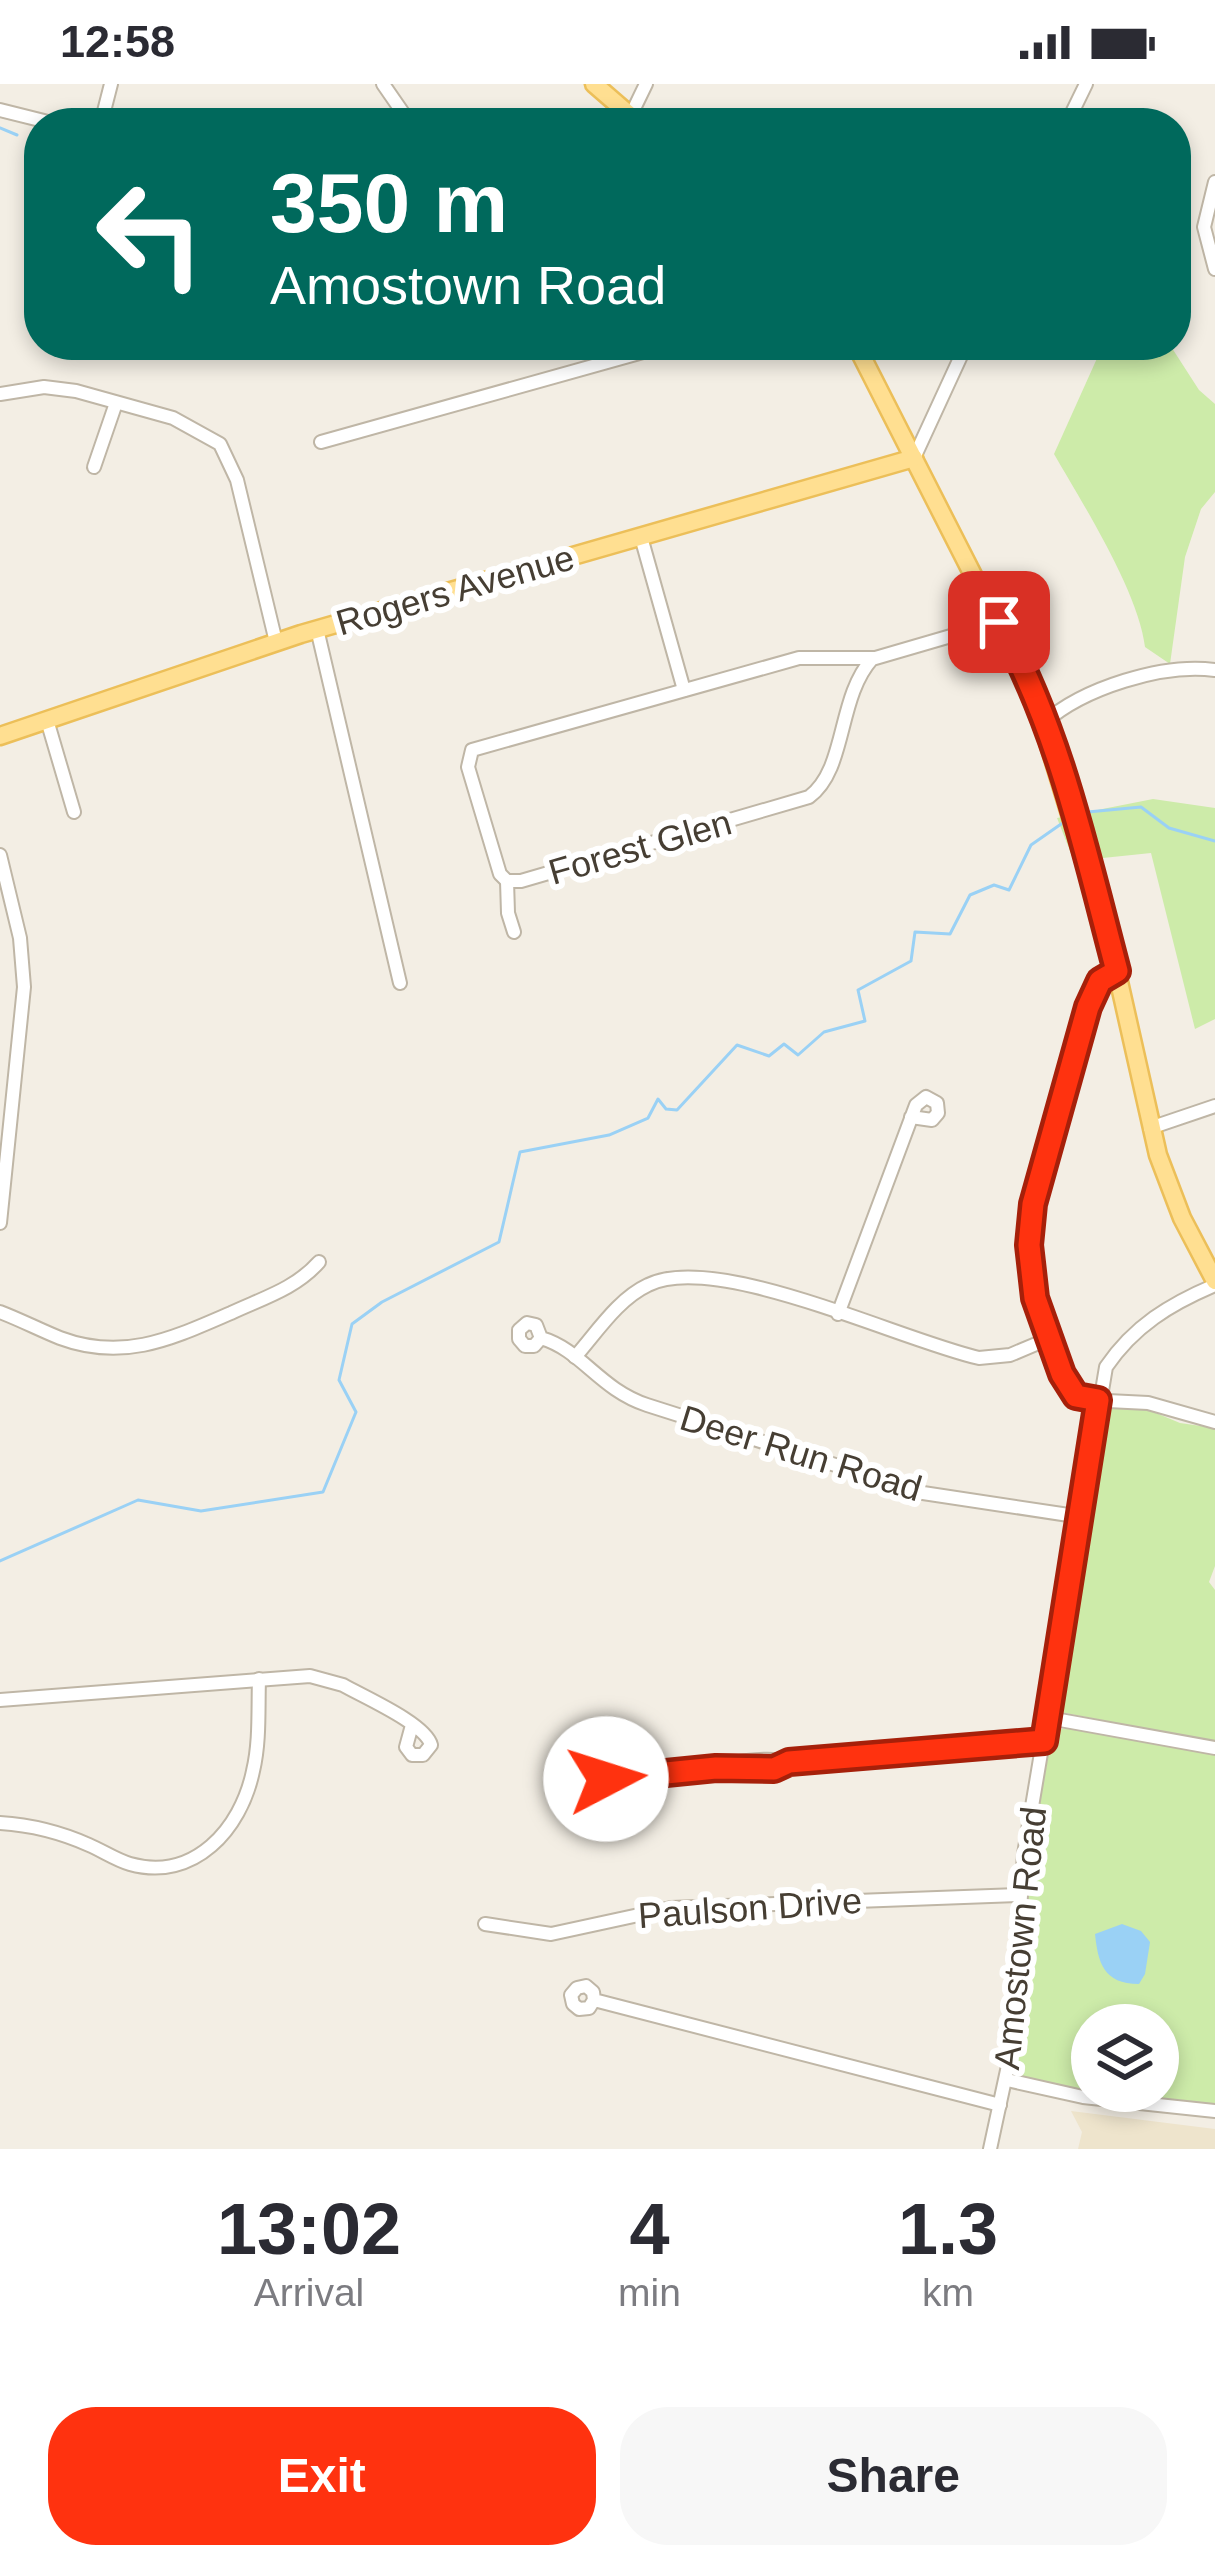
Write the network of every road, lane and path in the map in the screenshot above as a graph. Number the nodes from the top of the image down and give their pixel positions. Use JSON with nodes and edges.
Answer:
{"nodes":[{"id":1,"x":594,"y":84,"type":"edge"},
{"id":2,"x":621,"y":108,"type":"edge"},
{"id":3,"x":1215,"y":182,"type":"edge"},
{"id":4,"x":1215,"y":268,"type":"edge"},
{"id":5,"x":614,"y":360,"type":"edge"},
{"id":6,"x":864,"y":360,"type":"edge"},
{"id":7,"x":958,"y":360,"type":"edge"},
{"id":8,"x":0,"y":394,"type":"edge"},
{"id":9,"x":116,"y":403,"type":"junction"},
{"id":10,"x":321,"y":442,"type":"dead end"},
{"id":11,"x":914,"y":458,"type":"junction"},
{"id":12,"x":94,"y":467,"type":"dead end"},
{"id":13,"x":641,"y":537,"type":"junction"},
{"id":14,"x":999,"y":622,"type":"junction"},
{"id":15,"x":317,"y":629,"type":"junction"},
{"id":16,"x":276,"y":642,"type":"junction"},
{"id":17,"x":875,"y":658,"type":"junction"},
{"id":18,"x":1215,"y":670,"type":"edge"},
{"id":19,"x":684,"y":690,"type":"junction"},
{"id":20,"x":47,"y":721,"type":"junction"},
{"id":21,"x":1044,"y":724,"type":"junction"},
{"id":22,"x":0,"y":736,"type":"edge"},
{"id":23,"x":74,"y":812,"type":"dead end"},
{"id":24,"x":0,"y":855,"type":"edge"},
{"id":25,"x":507,"y":881,"type":"junction"},
{"id":26,"x":514,"y":932,"type":"dead end"},
{"id":27,"x":1117,"y":971,"type":"junction"},
{"id":28,"x":400,"y":983,"type":"dead end"},
{"id":29,"x":1215,"y":1106,"type":"edge"},
{"id":30,"x":911,"y":1117,"type":"dead end"},
{"id":31,"x":1150,"y":1128,"type":"junction"},
{"id":32,"x":0,"y":1223,"type":"edge"},
{"id":33,"x":319,"y":1262,"type":"dead end"},
{"id":34,"x":1215,"y":1283,"type":"edge"},
{"id":35,"x":0,"y":1312,"type":"edge"},
{"id":36,"x":838,"y":1314,"type":"junction"},
{"id":37,"x":541,"y":1338,"type":"dead end"},
{"id":38,"x":1048,"y":1340,"type":"junction"},
{"id":39,"x":575,"y":1357,"type":"junction"},
{"id":40,"x":1098,"y":1400,"type":"junction"},
{"id":41,"x":1215,"y":1422,"type":"edge"},
{"id":42,"x":1082,"y":1516,"type":"junction"},
{"id":43,"x":259,"y":1679,"type":"junction"},
{"id":44,"x":0,"y":1700,"type":"edge"},
{"id":45,"x":1049,"y":1718,"type":"junction"},
{"id":46,"x":412,"y":1725,"type":"dead end"},
{"id":47,"x":1044,"y":1741,"type":"junction"},
{"id":48,"x":1215,"y":1748,"type":"edge"},
{"id":49,"x":585,"y":1772,"type":"dead end"},
{"id":50,"x":0,"y":1823,"type":"edge"},
{"id":51,"x":1018,"y":1895,"type":"junction"},
{"id":52,"x":484,"y":1924,"type":"dead end"},
{"id":53,"x":594,"y":2000,"type":"dead end"},
{"id":54,"x":1006,"y":2080,"type":"junction"},
{"id":55,"x":1000,"y":2104,"type":"junction"},
{"id":56,"x":1215,"y":2111,"type":"edge"},
{"id":57,"x":990,"y":2149,"type":"edge"}],
"edges":[{"from":1,"to":2,"type":"main road"},
{"from":3,"to":4,"type":"street"},
{"from":5,"to":10,"type":"street"},
{"from":6,"to":11,"type":"main road"},
{"from":7,"to":11,"type":"street"},
{"from":8,"to":9,"type":"street"},
{"from":9,"to":12,"type":"street"},
{"from":9,"to":16,"type":"street"},
{"from":11,"to":13,"type":"main road","name":"Rogers Avenue"},
{"from":11,"to":14,"type":"main road"},
{"from":13,"to":15,"type":"main road","name":"Rogers Avenue"},
{"from":13,"to":19,"type":"street"},
{"from":14,"to":17,"type":"street","name":"Forest Glen"},
{"from":14,"to":21,"type":"main road"},
{"from":15,"to":16,"type":"main road","name":"Rogers Avenue"},
{"from":15,"to":28,"type":"street"},
{"from":16,"to":20,"type":"main road","name":"Rogers Avenue"},
{"from":17,"to":19,"type":"street","name":"Forest Glen"},
{"from":17,"to":25,"type":"street","name":"Forest Glen"},
{"from":18,"to":21,"type":"street"},
{"from":19,"to":25,"type":"street","name":"Forest Glen"},
{"from":20,"to":22,"type":"main road","name":"Rogers Avenue"},
{"from":20,"to":23,"type":"street"},
{"from":21,"to":27,"type":"main road"},
{"from":24,"to":32,"type":"street"},
{"from":25,"to":26,"type":"street"},
{"from":27,"to":31,"type":"main road"},
{"from":27,"to":38,"type":"street"},
{"from":29,"to":31,"type":"street"},
{"from":30,"to":36,"type":"street"},
{"from":31,"to":34,"type":"main road"},
{"from":33,"to":35,"type":"street"},
{"from":34,"to":40,"type":"street","name":"Amostown Road"},
{"from":36,"to":38,"type":"street"},
{"from":36,"to":39,"type":"street"},
{"from":37,"to":39,"type":"street","name":"Deer Run Road"},
{"from":38,"to":40,"type":"street"},
{"from":39,"to":42,"type":"street","name":"Deer Run Road"},
{"from":40,"to":41,"type":"street"},
{"from":40,"to":42,"type":"street","name":"Amostown Road"},
{"from":42,"to":45,"type":"street","name":"Amostown Road"},
{"from":43,"to":44,"type":"street"},
{"from":43,"to":46,"type":"street"},
{"from":43,"to":50,"type":"street"},
{"from":45,"to":47,"type":"street","name":"Amostown Road"},
{"from":45,"to":48,"type":"street"},
{"from":47,"to":49,"type":"street"},
{"from":47,"to":51,"type":"street","name":"Amostown Road"},
{"from":51,"to":52,"type":"street","name":"Paulson Drive"},
{"from":51,"to":54,"type":"street","name":"Amostown Road"},
{"from":53,"to":55,"type":"street"},
{"from":54,"to":55,"type":"street","name":"Amostown Road"},
{"from":54,"to":56,"type":"street"},
{"from":55,"to":57,"type":"street","name":"Amostown Road"}]}
